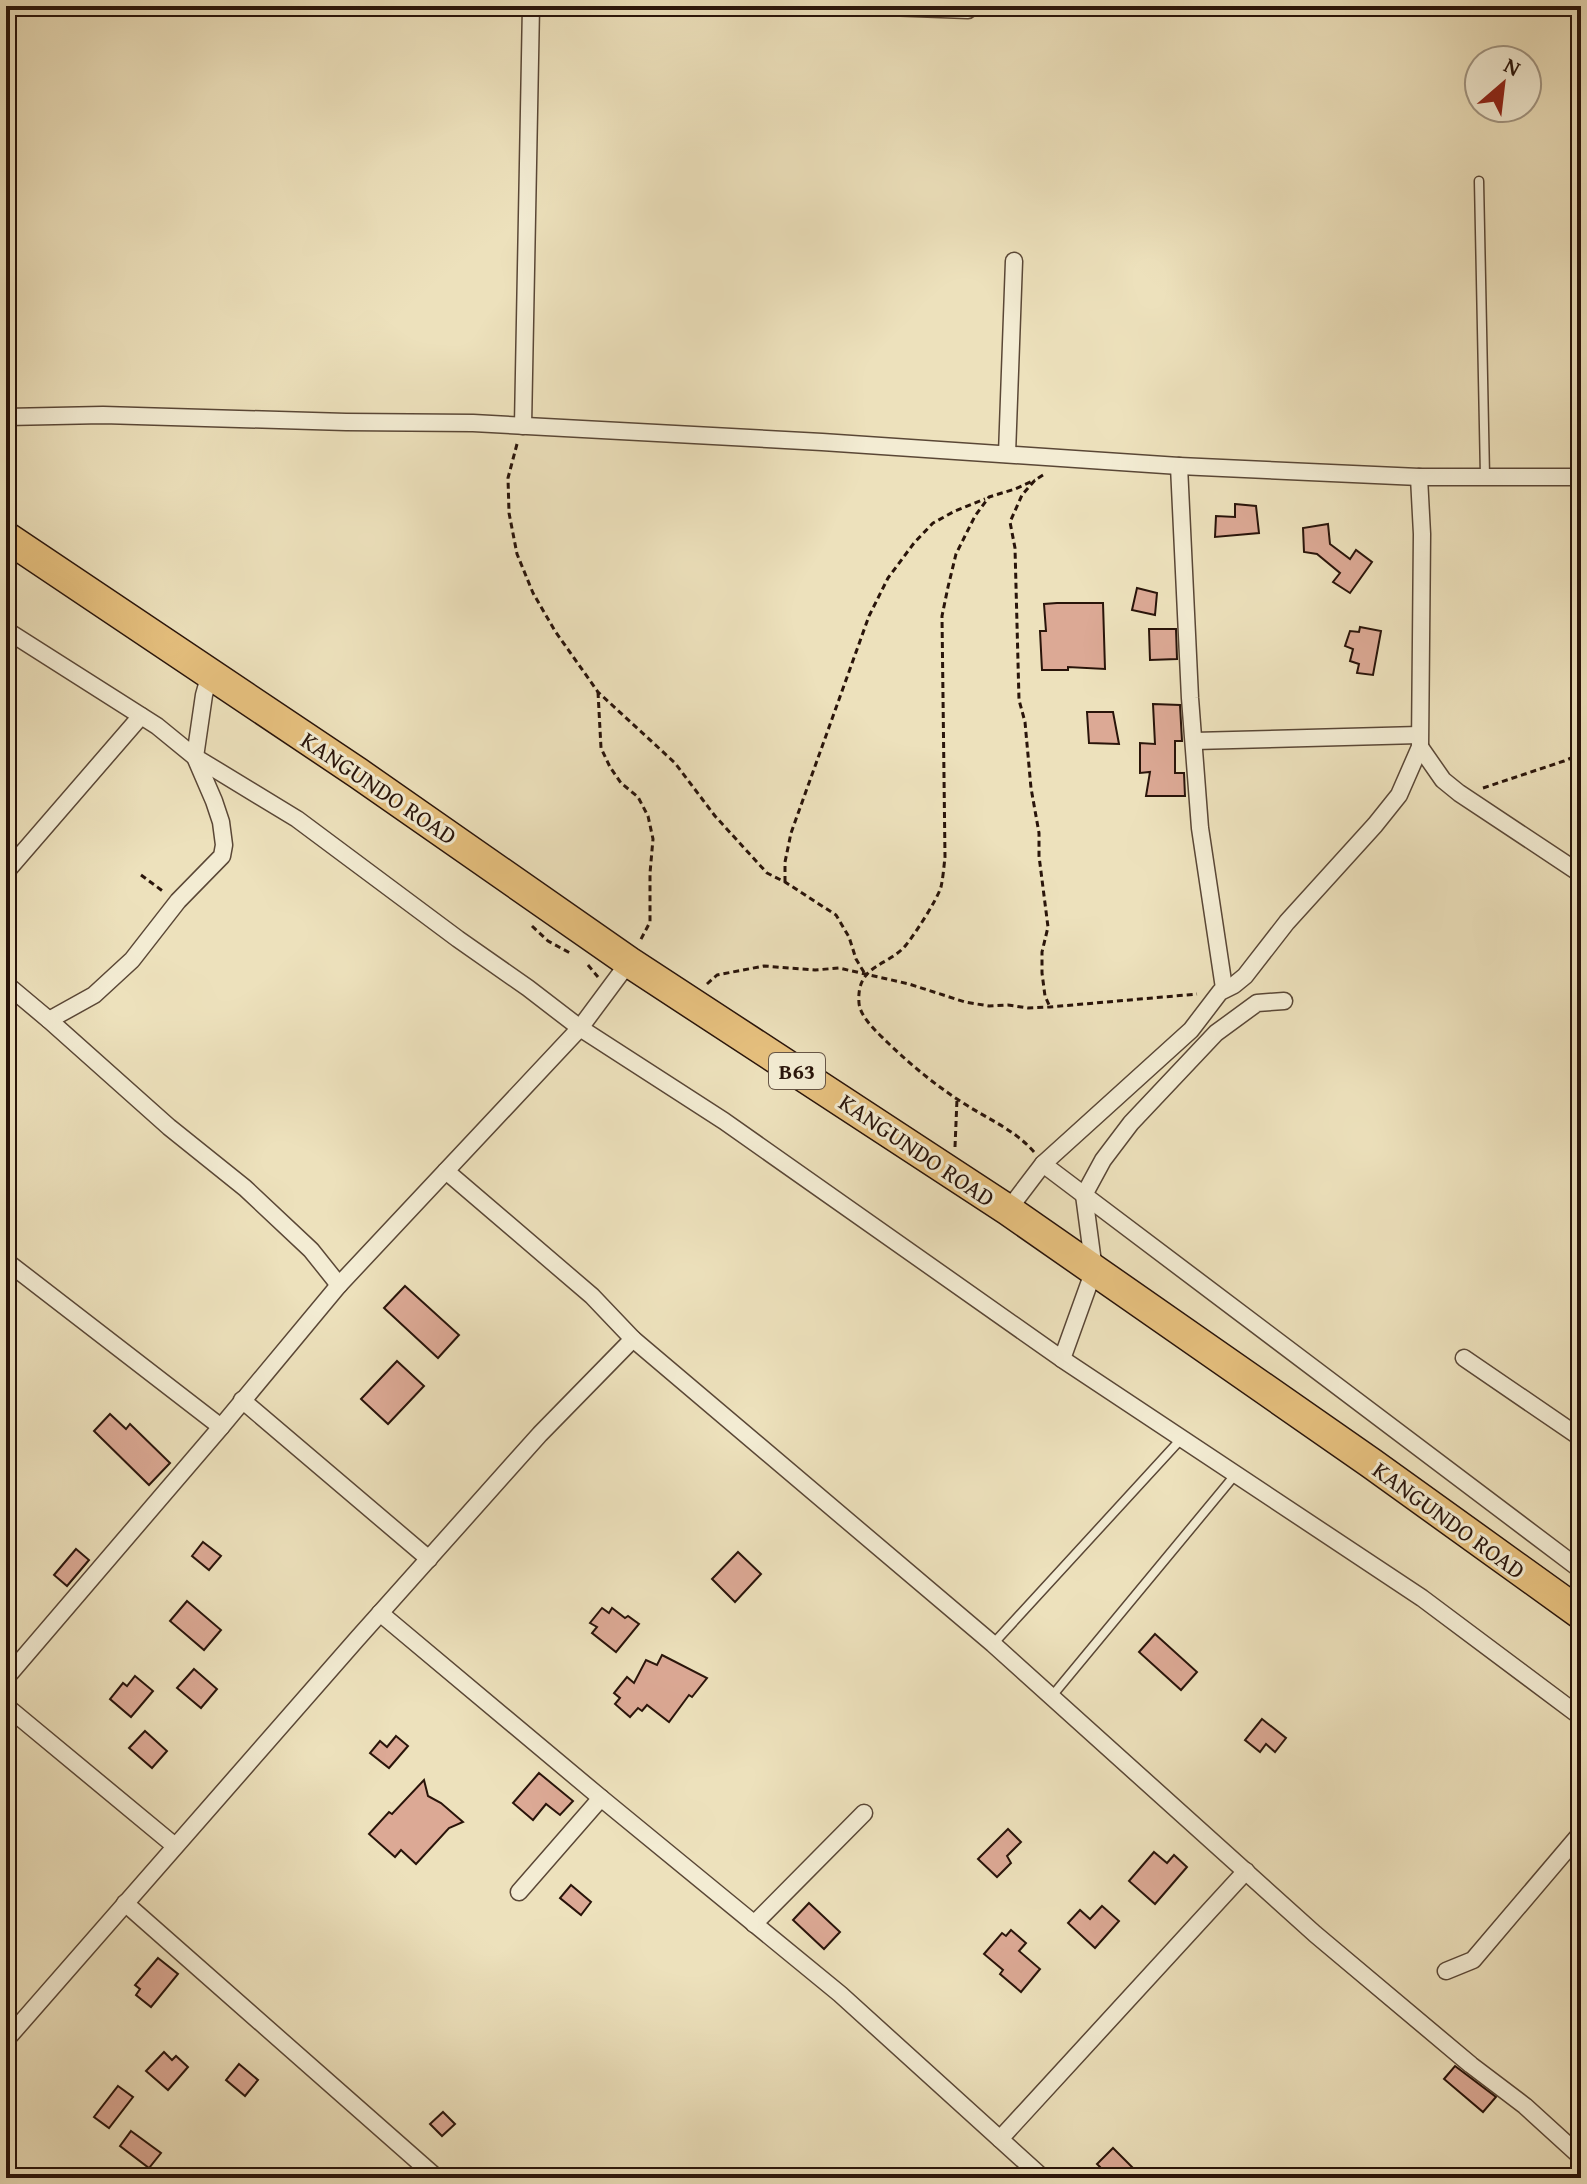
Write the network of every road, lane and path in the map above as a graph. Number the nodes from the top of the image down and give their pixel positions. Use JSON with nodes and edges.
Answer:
{"nodes":[{"id":1,"x":370,"y":6,"type":"edge"},
{"id":2,"x":531,"y":6,"type":"edge"},
{"id":3,"x":860,"y":6,"type":"edge"},
{"id":4,"x":404,"y":7,"type":"edge"},
{"id":5,"x":968,"y":10,"type":"dead end"},
{"id":6,"x":1479,"y":181,"type":"dead end"},
{"id":7,"x":1014,"y":261,"type":"dead end"},
{"id":8,"x":6,"y":417,"type":"edge"},
{"id":9,"x":523,"y":426,"type":"junction"},
{"id":10,"x":514,"y":454,"type":"dead end"},
{"id":11,"x":1007,"y":454,"type":"junction"},
{"id":12,"x":1179,"y":466,"type":"junction"},
{"id":13,"x":1045,"y":473,"type":"dead end"},
{"id":14,"x":1419,"y":477,"type":"junction"},
{"id":15,"x":1485,"y":477,"type":"junction"},
{"id":16,"x":1581,"y":477,"type":"edge"},
{"id":17,"x":1035,"y":480,"type":"junction"},
{"id":18,"x":989,"y":497,"type":"junction"},
{"id":19,"x":6,"y":537,"type":"edge"},
{"id":20,"x":6,"y":630,"type":"edge"},
{"id":21,"x":210,"y":674,"type":"junction"},
{"id":22,"x":598,"y":692,"type":"junction"},
{"id":23,"x":141,"y":716,"type":"junction"},
{"id":24,"x":1194,"y":741,"type":"junction"},
{"id":25,"x":1420,"y":741,"type":"junction"},
{"id":26,"x":1581,"y":754,"type":"edge"},
{"id":27,"x":195,"y":757,"type":"junction"},
{"id":28,"x":1459,"y":793,"type":"junction"},
{"id":29,"x":6,"y":872,"type":"edge"},
{"id":30,"x":1581,"y":874,"type":"edge"},
{"id":31,"x":141,"y":875,"type":"dead end"},
{"id":32,"x":785,"y":882,"type":"junction"},
{"id":33,"x":178,"y":901,"type":"junction"},
{"id":34,"x":629,"y":962,"type":"junction"},
{"id":35,"x":865,"y":974,"type":"junction"},
{"id":36,"x":6,"y":984,"type":"edge"},
{"id":37,"x":1222,"y":990,"type":"junction"},
{"id":38,"x":689,"y":1001,"type":"junction"},
{"id":39,"x":1284,"y":1001,"type":"dead end"},
{"id":40,"x":1050,"y":1007,"type":"junction"},
{"id":41,"x":49,"y":1020,"type":"junction"},
{"id":42,"x":580,"y":1028,"type":"junction"},
{"id":43,"x":957,"y":1099,"type":"junction"},
{"id":44,"x":1043,"y":1164,"type":"junction"},
{"id":45,"x":446,"y":1171,"type":"junction"},
{"id":46,"x":953,"y":1174,"type":"junction"},
{"id":47,"x":1084,"y":1195,"type":"junction"},
{"id":48,"x":1008,"y":1210,"type":"junction"},
{"id":49,"x":6,"y":1263,"type":"edge"},
{"id":50,"x":1094,"y":1270,"type":"junction"},
{"id":51,"x":339,"y":1285,"type":"junction"},
{"id":52,"x":633,"y":1339,"type":"junction"},
{"id":53,"x":1464,"y":1358,"type":"dead end"},
{"id":54,"x":1062,"y":1359,"type":"junction"},
{"id":55,"x":242,"y":1400,"type":"junction"},
{"id":56,"x":221,"y":1427,"type":"junction"},
{"id":57,"x":1183,"y":1438,"type":"junction"},
{"id":58,"x":1581,"y":1438,"type":"edge"},
{"id":59,"x":1236,"y":1474,"type":"junction"},
{"id":60,"x":429,"y":1559,"type":"junction"},
{"id":61,"x":1579,"y":1565,"type":"edge"},
{"id":62,"x":380,"y":1613,"type":"junction"},
{"id":63,"x":1581,"y":1614,"type":"edge"},
{"id":64,"x":993,"y":1644,"type":"junction"},
{"id":65,"x":6,"y":1678,"type":"edge"},
{"id":66,"x":1052,"y":1696,"type":"junction"},
{"id":67,"x":6,"y":1706,"type":"edge"},
{"id":68,"x":1581,"y":1717,"type":"edge"},
{"id":69,"x":601,"y":1798,"type":"junction"},
{"id":70,"x":864,"y":1813,"type":"dead end"},
{"id":71,"x":1581,"y":1833,"type":"edge"},
{"id":72,"x":175,"y":1846,"type":"junction"},
{"id":73,"x":1246,"y":1871,"type":"junction"},
{"id":74,"x":519,"y":1892,"type":"dead end"},
{"id":75,"x":125,"y":1903,"type":"junction"},
{"id":76,"x":754,"y":1924,"type":"junction"},
{"id":77,"x":1446,"y":1971,"type":"dead end"},
{"id":78,"x":6,"y":2040,"type":"edge"},
{"id":79,"x":1000,"y":2139,"type":"junction"},
{"id":80,"x":1581,"y":2157,"type":"edge"},
{"id":81,"x":437,"y":2178,"type":"edge"},
{"id":82,"x":1043,"y":2178,"type":"edge"}],
"edges":[{"from":1,"to":4,"type":"street"},
{"from":2,"to":9,"type":"street"},
{"from":3,"to":5,"type":"street"},
{"from":6,"to":15,"type":"lane"},
{"from":7,"to":11,"type":"street"},
{"from":8,"to":9,"type":"street"},
{"from":9,"to":11,"type":"street"},
{"from":10,"to":22,"type":"path"},
{"from":11,"to":12,"type":"street"},
{"from":12,"to":14,"type":"street"},
{"from":12,"to":24,"type":"street"},
{"from":13,"to":17,"type":"path"},
{"from":14,"to":15,"type":"street"},
{"from":14,"to":25,"type":"street"},
{"from":15,"to":16,"type":"street"},
{"from":17,"to":18,"type":"path"},
{"from":17,"to":40,"type":"path"},
{"from":18,"to":32,"type":"path"},
{"from":18,"to":35,"type":"path"},
{"from":19,"to":21,"type":"highway","name":"KANGUNDO ROAD","number":"B63"},
{"from":20,"to":23,"type":"street"},
{"from":21,"to":27,"type":"street"},
{"from":21,"to":34,"type":"highway","name":"KANGUNDO ROAD","number":"B63"},
{"from":22,"to":32,"type":"path"},
{"from":22,"to":34,"type":"path"},
{"from":23,"to":27,"type":"street"},
{"from":23,"to":29,"type":"street"},
{"from":24,"to":25,"type":"street"},
{"from":24,"to":37,"type":"street"},
{"from":25,"to":28,"type":"street"},
{"from":25,"to":37,"type":"street"},
{"from":26,"to":28,"type":"path"},
{"from":27,"to":33,"type":"street"},
{"from":27,"to":42,"type":"street"},
{"from":28,"to":30,"type":"street"},
{"from":31,"to":33,"type":"path"},
{"from":32,"to":35,"type":"path"},
{"from":33,"to":41,"type":"street"},
{"from":34,"to":38,"type":"highway","name":"KANGUNDO ROAD","number":"B63"},
{"from":34,"to":42,"type":"street"},
{"from":35,"to":38,"type":"path"},
{"from":35,"to":40,"type":"path"},
{"from":35,"to":43,"type":"path"},
{"from":36,"to":41,"type":"street"},
{"from":37,"to":40,"type":"path"},
{"from":37,"to":44,"type":"street"},
{"from":38,"to":46,"type":"highway","name":"KANGUNDO ROAD","number":"B63"},
{"from":39,"to":47,"type":"street"},
{"from":41,"to":51,"type":"street"},
{"from":42,"to":45,"type":"street"},
{"from":42,"to":54,"type":"street"},
{"from":43,"to":44,"type":"path"},
{"from":43,"to":46,"type":"path"},
{"from":44,"to":47,"type":"street"},
{"from":44,"to":48,"type":"street"},
{"from":45,"to":51,"type":"street"},
{"from":45,"to":52,"type":"street"},
{"from":46,"to":48,"type":"highway","name":"KANGUNDO ROAD","number":"B63"},
{"from":47,"to":50,"type":"street"},
{"from":47,"to":61,"type":"street"},
{"from":48,"to":50,"type":"highway","name":"KANGUNDO ROAD","number":"B63"},
{"from":49,"to":56,"type":"street"},
{"from":50,"to":54,"type":"street"},
{"from":50,"to":63,"type":"highway","name":"KANGUNDO ROAD","number":"B63"},
{"from":51,"to":55,"type":"street"},
{"from":52,"to":60,"type":"street"},
{"from":52,"to":64,"type":"street"},
{"from":53,"to":58,"type":"street"},
{"from":54,"to":57,"type":"street"},
{"from":55,"to":56,"type":"street"},
{"from":55,"to":60,"type":"street"},
{"from":56,"to":65,"type":"street"},
{"from":57,"to":59,"type":"street"},
{"from":57,"to":64,"type":"lane"},
{"from":59,"to":66,"type":"lane"},
{"from":59,"to":68,"type":"street"},
{"from":60,"to":62,"type":"street"},
{"from":62,"to":69,"type":"street"},
{"from":62,"to":72,"type":"street"},
{"from":64,"to":66,"type":"street"},
{"from":66,"to":73,"type":"street"},
{"from":67,"to":72,"type":"street"},
{"from":69,"to":74,"type":"street"},
{"from":69,"to":76,"type":"street"},
{"from":70,"to":76,"type":"street"},
{"from":71,"to":77,"type":"street"},
{"from":72,"to":75,"type":"street"},
{"from":73,"to":79,"type":"street"},
{"from":73,"to":80,"type":"street"},
{"from":75,"to":78,"type":"street"},
{"from":75,"to":81,"type":"street"},
{"from":76,"to":79,"type":"street"},
{"from":79,"to":82,"type":"street"}]}
